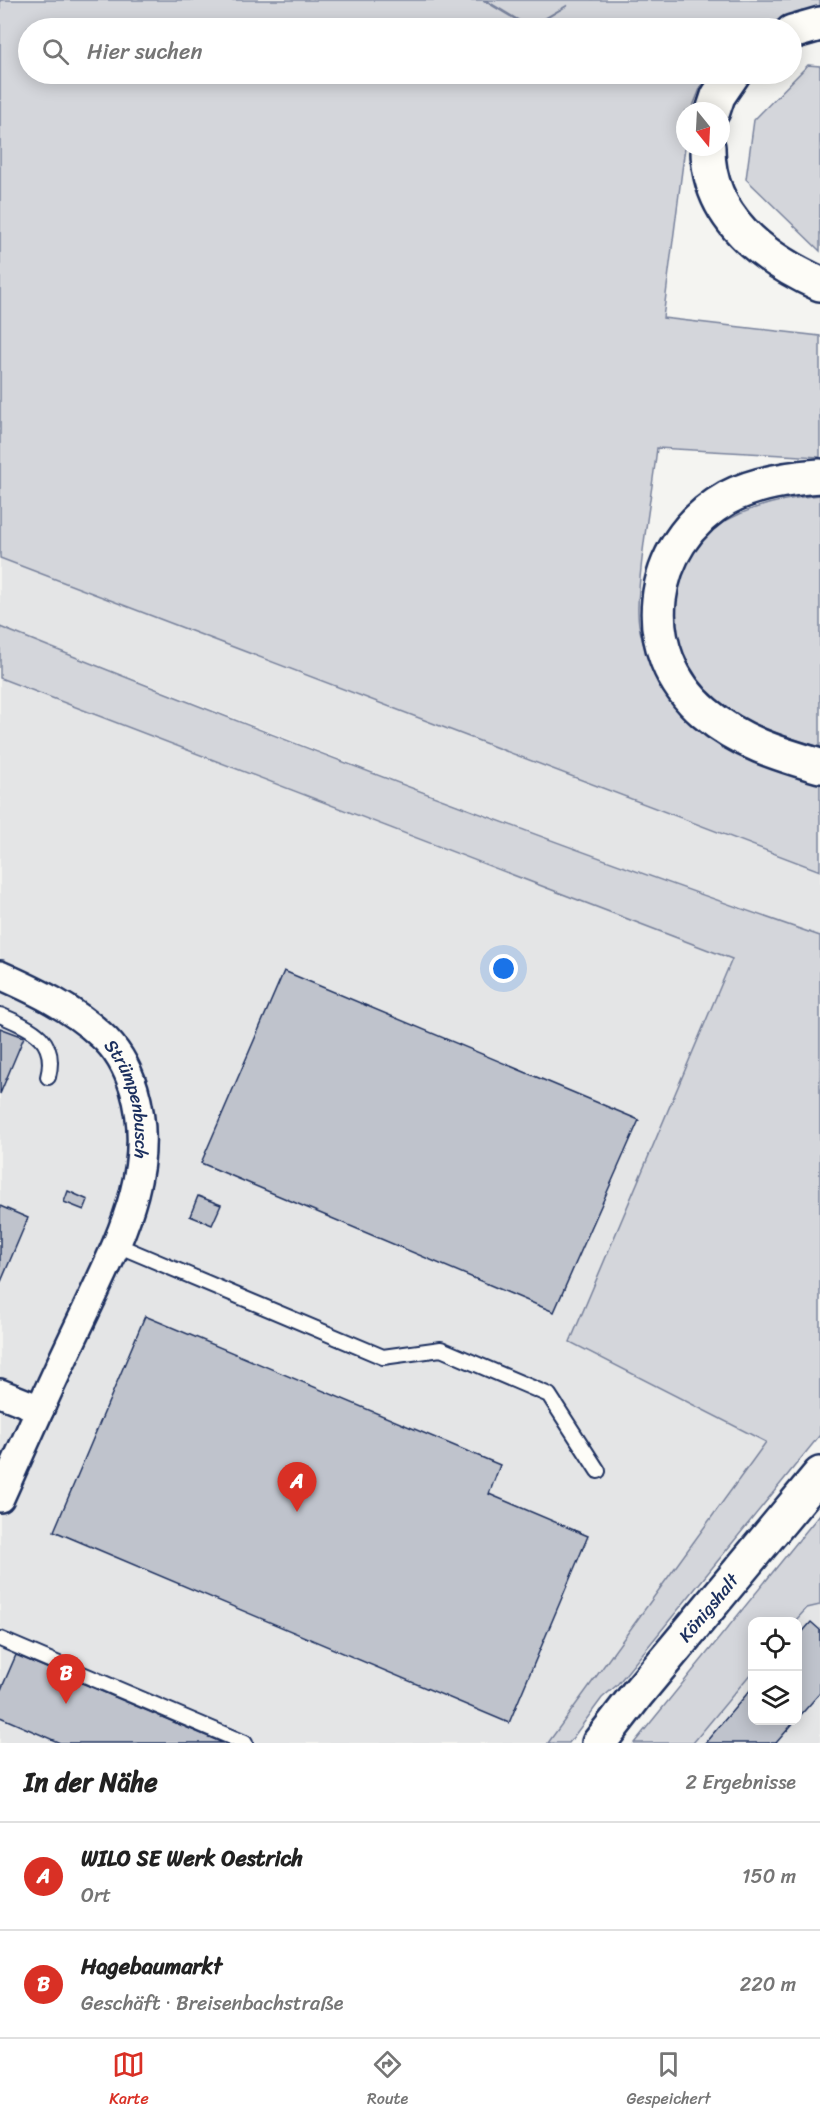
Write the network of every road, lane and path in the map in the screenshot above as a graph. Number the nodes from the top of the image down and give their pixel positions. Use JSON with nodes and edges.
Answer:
{"nodes":[{"id":1,"x":820,"y":24,"type":"edge"},
{"id":2,"x":802,"y":29,"type":"edge"},
{"id":3,"x":726,"y":84,"type":"edge"},
{"id":4,"x":716,"y":102,"type":"edge"},
{"id":5,"x":710,"y":156,"type":"edge"},
{"id":6,"x":820,"y":284,"type":"edge"},
{"id":7,"x":820,"y":476,"type":"edge"},
{"id":8,"x":820,"y":766,"type":"edge"},
{"id":9,"x":0,"y":975,"type":"edge"},
{"id":10,"x":0,"y":1016,"type":"edge"},
{"id":11,"x":48,"y":1077,"type":"dead end"},
{"id":12,"x":117,"y":1245,"type":"junction"},
{"id":13,"x":0,"y":1393,"type":"edge"},
{"id":14,"x":40,"y":1409,"type":"junction"},
{"id":15,"x":598,"y":1471,"type":"dead end"},
{"id":16,"x":820,"y":1474,"type":"edge"},
{"id":17,"x":0,"y":1498,"type":"edge"},
{"id":18,"x":0,"y":1639,"type":"edge"},
{"id":19,"x":245,"y":1743,"type":"edge"},
{"id":20,"x":599,"y":1743,"type":"edge"}],
"edges":[{"from":1,"to":2,"type":"main road"},
{"from":3,"to":4,"type":"main road"},
{"from":5,"to":6,"type":"main road"},
{"from":7,"to":8,"type":"main road"},
{"from":9,"to":12,"type":"street","name":"Strümpenbusch"},
{"from":10,"to":11,"type":"lane"},
{"from":12,"to":14,"type":"street","name":"Strümpenbusch"},
{"from":12,"to":15,"type":"lane"},
{"from":13,"to":14,"type":"street"},
{"from":14,"to":17,"type":"street","name":"Strümpenbusch"},
{"from":16,"to":20,"type":"main road","name":"Königshalt"},
{"from":18,"to":19,"type":"lane"}]}
